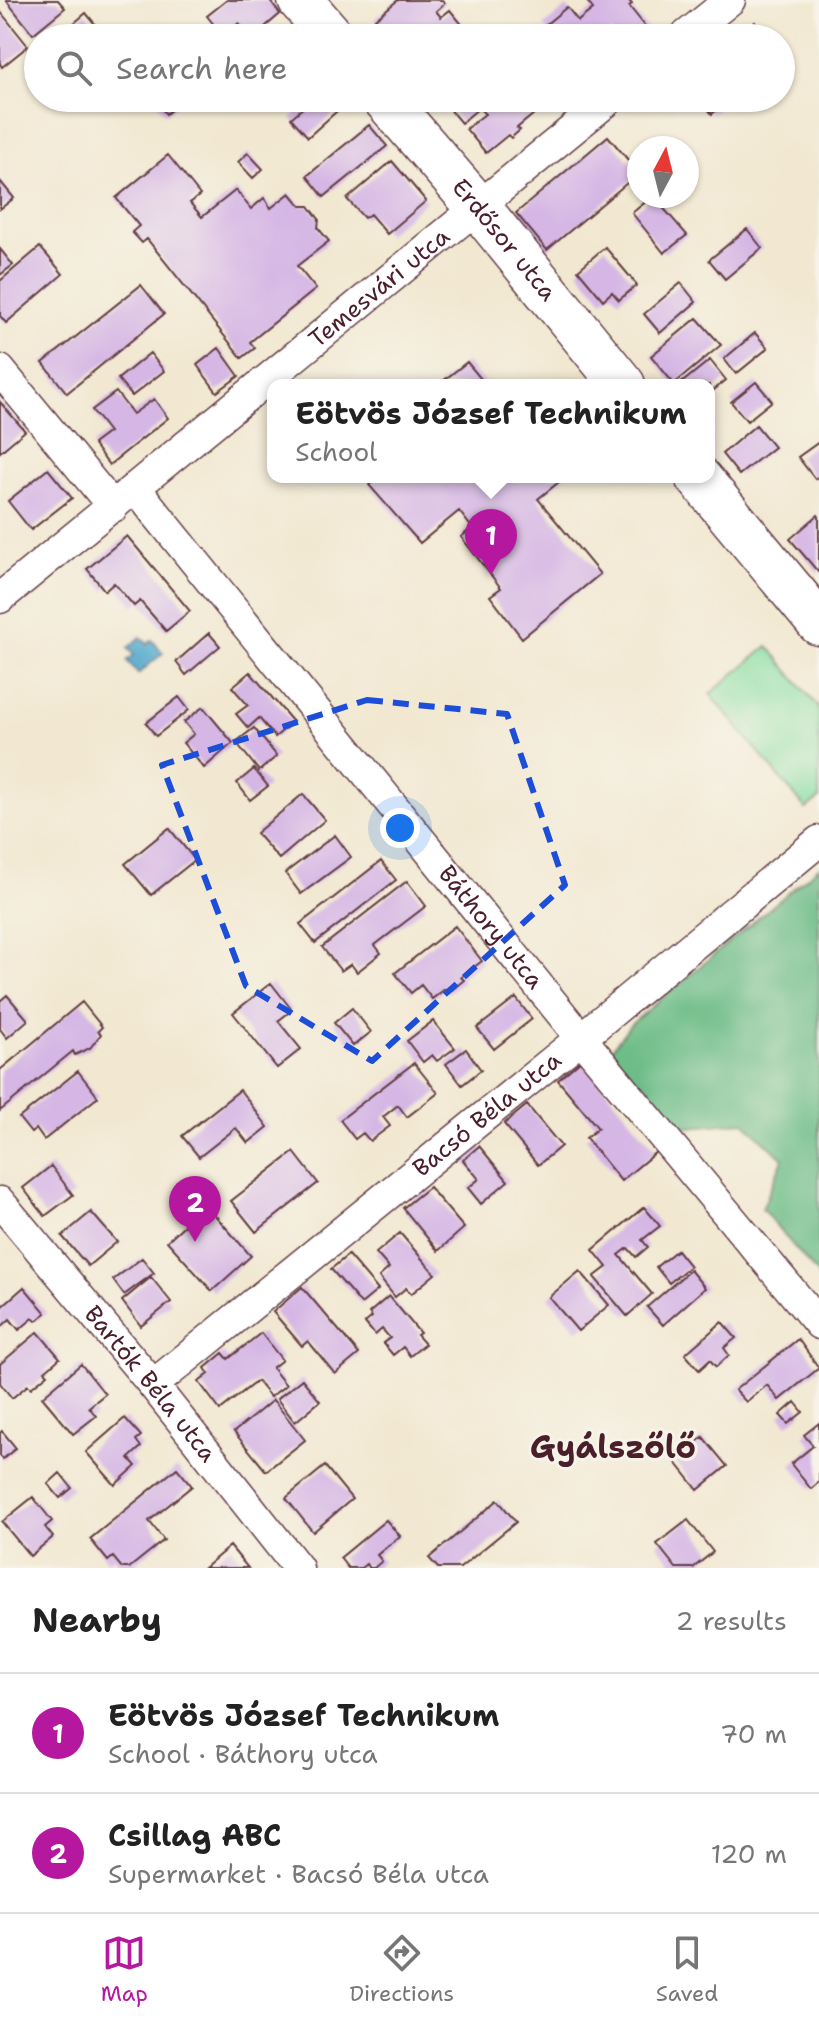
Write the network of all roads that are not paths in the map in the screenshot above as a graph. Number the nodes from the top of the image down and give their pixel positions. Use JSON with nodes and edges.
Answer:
{"nodes":[{"id":1,"x":300,"y":0,"type":"edge"},
{"id":2,"x":730,"y":0,"type":"edge"},
{"id":3,"x":321,"y":24,"type":"edge"},
{"id":4,"x":700,"y":24,"type":"edge"},
{"id":5,"x":396,"y":112,"type":"edge"},
{"id":6,"x":594,"y":112,"type":"edge"},
{"id":7,"x":478,"y":207,"type":"junction"},
{"id":8,"x":0,"y":370,"type":"edge"},
{"id":9,"x":269,"y":379,"type":"edge"},
{"id":10,"x":618,"y":379,"type":"edge"},
{"id":11,"x":267,"y":380,"type":"edge"},
{"id":12,"x":703,"y":483,"type":"edge"},
{"id":13,"x":124,"y":498,"type":"junction"},
{"id":14,"x":0,"y":598,"type":"edge"},
{"id":15,"x":819,"y":623,"type":"edge"},
{"id":16,"x":819,"y":841,"type":"edge"},
{"id":17,"x":581,"y":1038,"type":"junction"},
{"id":18,"x":0,"y":1202,"type":"edge"},
{"id":19,"x":819,"y":1324,"type":"edge"},
{"id":20,"x":153,"y":1385,"type":"junction"},
{"id":21,"x":298,"y":1568,"type":"edge"}],
"edges":[{"from":1,"to":3,"type":"street"},
{"from":2,"to":4,"type":"street"},
{"from":5,"to":7,"type":"street","name":"Erdősor utca"},
{"from":6,"to":7,"type":"street","name":"Temesvári utca"},
{"from":7,"to":9,"type":"street","name":"Temesvári utca"},
{"from":7,"to":10,"type":"street","name":"Erdősor utca"},
{"from":8,"to":13,"type":"street","name":"Báthory utca"},
{"from":11,"to":13,"type":"street","name":"Temesvári utca"},
{"from":12,"to":15,"type":"street"},
{"from":13,"to":14,"type":"street","name":"Temesvári utca"},
{"from":13,"to":17,"type":"street","name":"Báthory utca"},
{"from":16,"to":17,"type":"street","name":"Bacsó Béla utca"},
{"from":17,"to":19,"type":"street","name":"Báthory utca"},
{"from":17,"to":20,"type":"street","name":"Bacsó Béla utca"},
{"from":18,"to":20,"type":"street","name":"Bartók Béla utca"},
{"from":20,"to":21,"type":"street","name":"Bartók Béla utca"}]}
